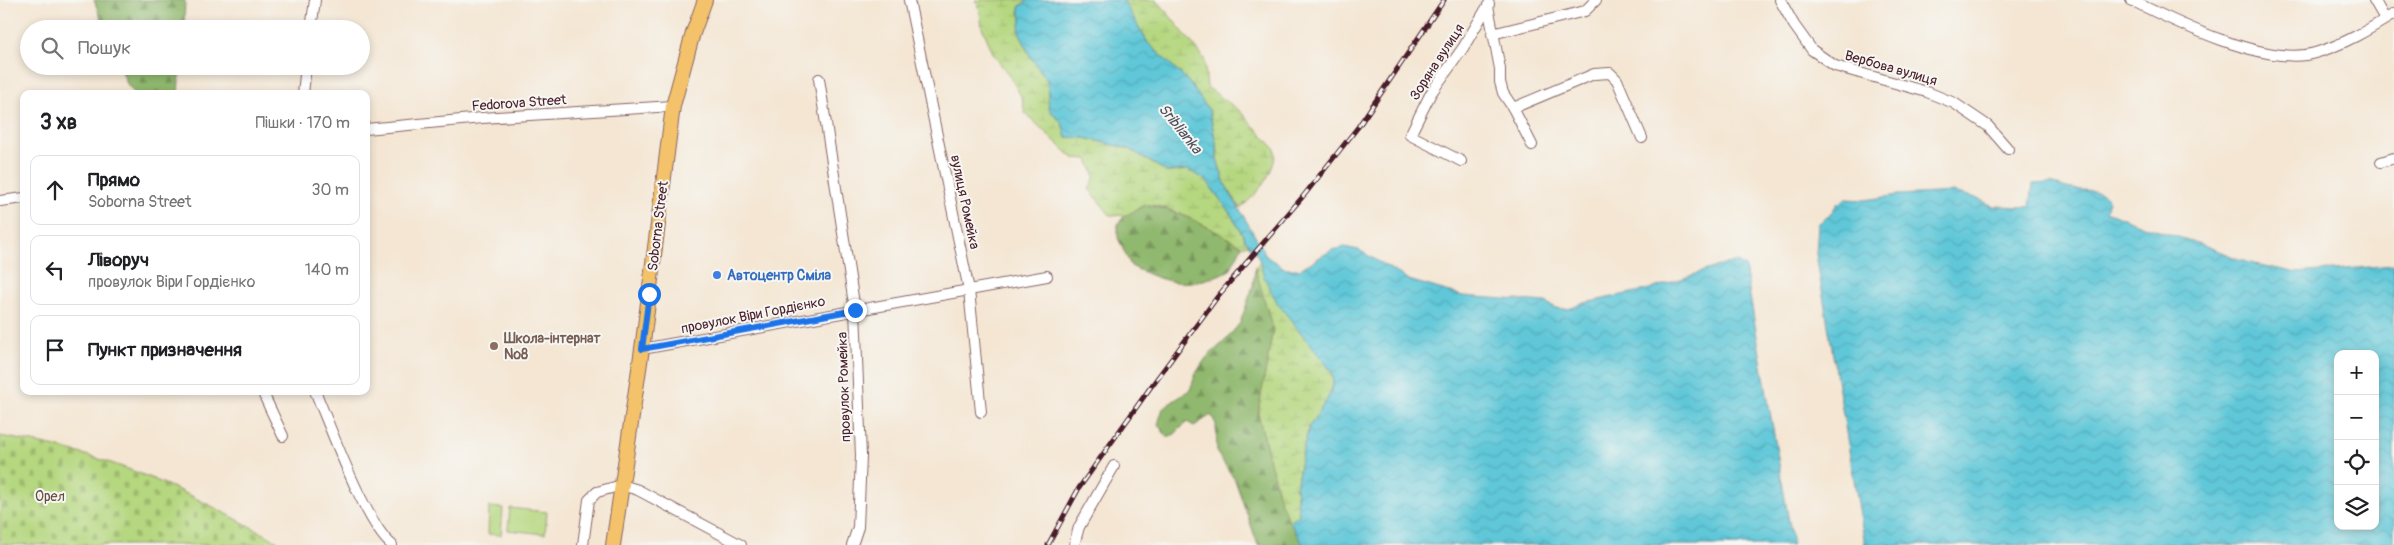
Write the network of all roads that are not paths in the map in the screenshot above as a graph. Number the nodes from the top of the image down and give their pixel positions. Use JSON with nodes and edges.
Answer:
{"nodes":[{"id":1,"x":315,"y":0,"type":"edge"},
{"id":2,"x":705,"y":0,"type":"edge"},
{"id":3,"x":909,"y":0,"type":"edge"},
{"id":4,"x":1596,"y":0,"type":"edge"},
{"id":5,"x":1780,"y":0,"type":"edge"},
{"id":6,"x":2131,"y":0,"type":"edge"},
{"id":7,"x":2374,"y":0,"type":"edge"},
{"id":8,"x":1489,"y":3,"type":"edge"},
{"id":9,"x":2389,"y":17,"type":"edge"},
{"id":10,"x":312,"y":20,"type":"edge"},
{"id":11,"x":1492,"y":34,"type":"junction"},
{"id":12,"x":305,"y":75,"type":"edge"},
{"id":13,"x":819,"y":80,"type":"dead end"},
{"id":14,"x":303,"y":90,"type":"edge"},
{"id":15,"x":673,"y":106,"type":"junction"},
{"id":16,"x":1513,"y":108,"type":"junction"},
{"id":17,"x":392,"y":127,"type":"junction"},
{"id":18,"x":370,"y":129,"type":"edge"},
{"id":19,"x":370,"y":135,"type":"edge"},
{"id":20,"x":1642,"y":138,"type":"dead end"},
{"id":21,"x":1532,"y":145,"type":"dead end"},
{"id":22,"x":2008,"y":149,"type":"dead end"},
{"id":23,"x":2394,"y":158,"type":"edge"},
{"id":24,"x":1462,"y":161,"type":"dead end"},
{"id":25,"x":2381,"y":162,"type":"dead end"},
{"id":26,"x":20,"y":198,"type":"edge"},
{"id":27,"x":0,"y":201,"type":"edge"},
{"id":28,"x":1047,"y":276,"type":"dead end"},
{"id":29,"x":969,"y":290,"type":"junction"},
{"id":30,"x":855,"y":310,"type":"junction"},
{"id":31,"x":642,"y":349,"type":"junction"},
{"id":32,"x":264,"y":395,"type":"edge"},
{"id":33,"x":317,"y":395,"type":"edge"},
{"id":34,"x":981,"y":412,"type":"dead end"},
{"id":35,"x":283,"y":436,"type":"dead end"},
{"id":36,"x":1114,"y":466,"type":"dead end"},
{"id":37,"x":622,"y":485,"type":"junction"},
{"id":38,"x":392,"y":545,"type":"edge"},
{"id":39,"x":583,"y":545,"type":"edge"},
{"id":40,"x":612,"y":545,"type":"edge"},
{"id":41,"x":741,"y":545,"type":"edge"},
{"id":42,"x":852,"y":545,"type":"edge"},
{"id":43,"x":1074,"y":545,"type":"edge"}],
"edges":[{"from":1,"to":10,"type":"street"},
{"from":2,"to":15,"type":"main road","name":"Soborna Street"},
{"from":3,"to":29,"type":"street","name":"вулиця Ромейка"},
{"from":4,"to":11,"type":"street"},
{"from":5,"to":22,"type":"street","name":"Вербова вулиця"},
{"from":6,"to":9,"type":"street"},
{"from":7,"to":9,"type":"street"},
{"from":8,"to":11,"type":"street","name":"Зоряна вулиця"},
{"from":8,"to":24,"type":"street","name":"Зоряна вулиця"},
{"from":11,"to":16,"type":"street","name":"Зоряна вулиця"},
{"from":12,"to":14,"type":"street"},
{"from":13,"to":30,"type":"street","name":"провулок Ромейка"},
{"from":15,"to":17,"type":"street","name":"Fedorova Street"},
{"from":15,"to":31,"type":"main road","name":"Soborna Street"},
{"from":16,"to":20,"type":"street"},
{"from":16,"to":21,"type":"street","name":"Зоряна вулиця"},
{"from":17,"to":18,"type":"street","name":"Fedorova Street"},
{"from":17,"to":19,"type":"street"},
{"from":23,"to":25,"type":"street"},
{"from":26,"to":27,"type":"street"},
{"from":28,"to":29,"type":"street","name":"провулок Віри Гордієнко"},
{"from":29,"to":30,"type":"street","name":"провулок Віри Гордієнко"},
{"from":29,"to":34,"type":"street","name":"вулиця Ромейка"},
{"from":30,"to":31,"type":"street","name":"провулок Віри Гордієнко"},
{"from":30,"to":42,"type":"street","name":"провулок Ромейка"},
{"from":31,"to":37,"type":"main road","name":"Soborna Street"},
{"from":32,"to":35,"type":"street"},
{"from":33,"to":38,"type":"street"},
{"from":36,"to":43,"type":"street"},
{"from":37,"to":39,"type":"street"},
{"from":37,"to":40,"type":"main road","name":"Soborna Street"},
{"from":37,"to":41,"type":"street"}]}
